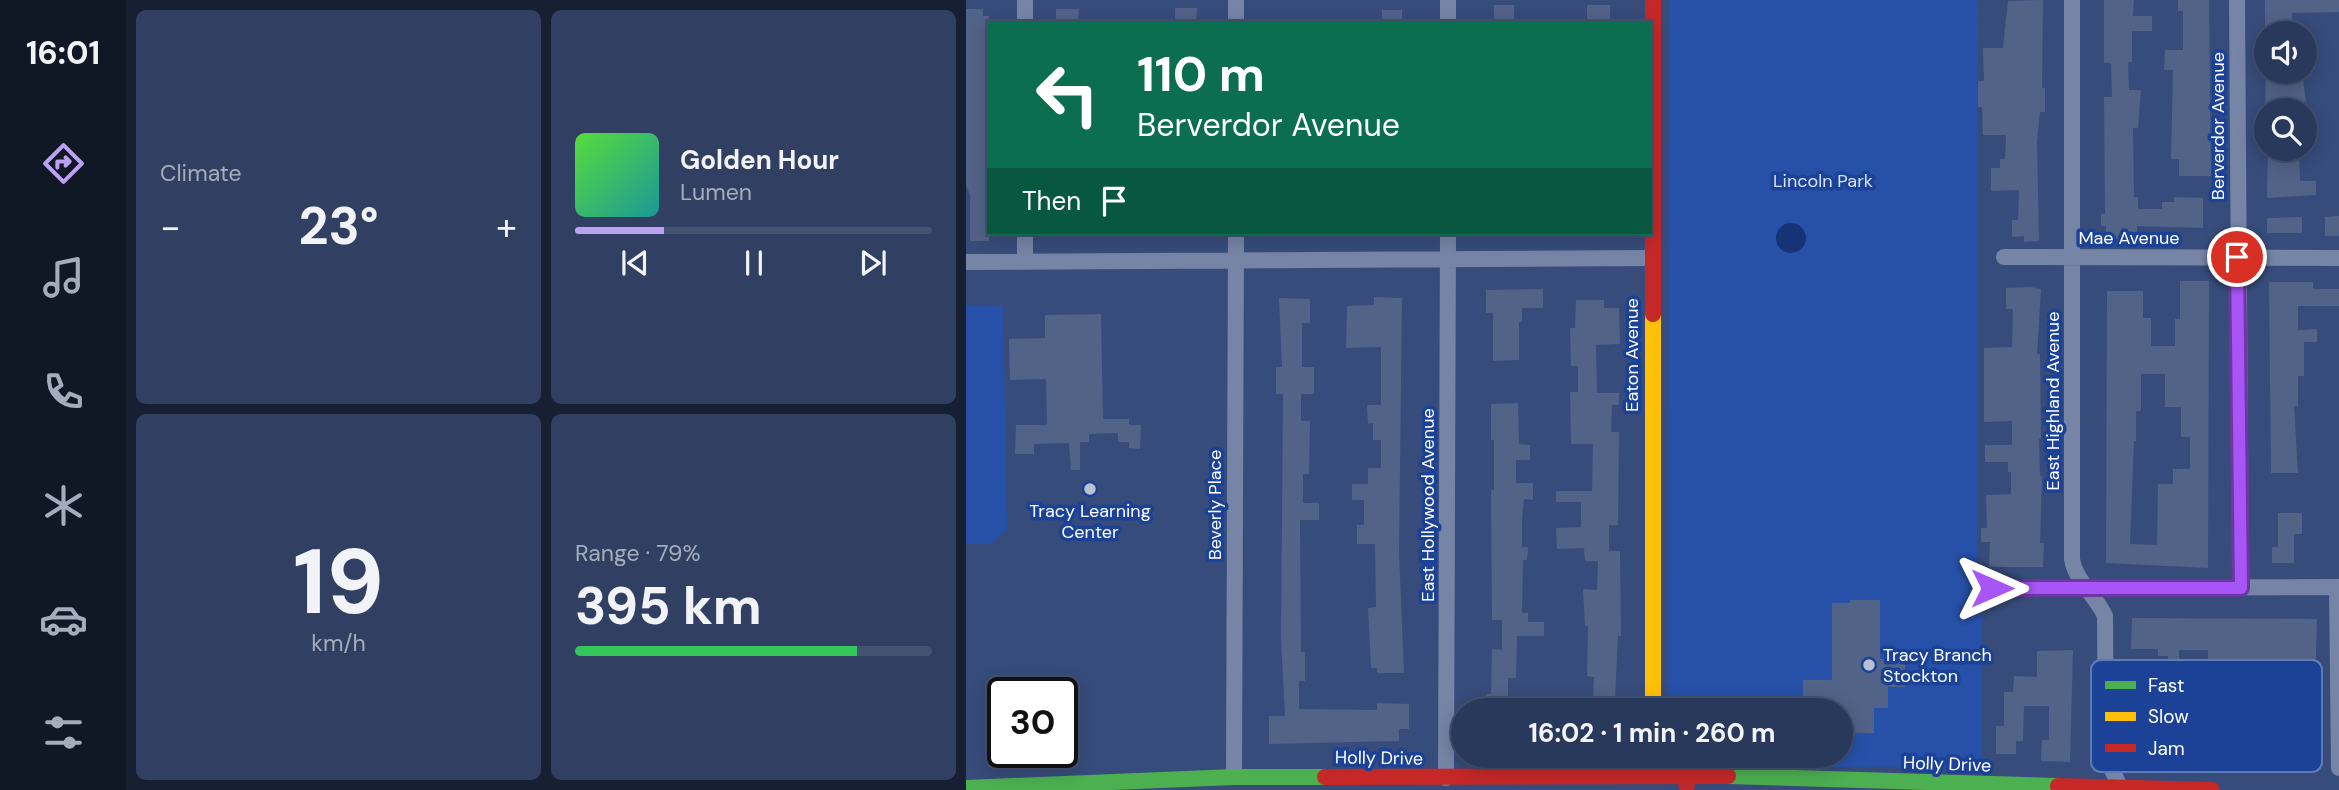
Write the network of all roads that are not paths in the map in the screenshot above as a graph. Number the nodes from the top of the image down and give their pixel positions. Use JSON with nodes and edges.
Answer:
{"nodes":[{"id":1,"x":1025,"y":0,"type":"edge"},
{"id":2,"x":1236,"y":0,"type":"edge"},
{"id":3,"x":1448,"y":0,"type":"edge"},
{"id":4,"x":1653,"y":0,"type":"edge"},
{"id":5,"x":2072,"y":0,"type":"edge"},
{"id":6,"x":2237,"y":0,"type":"edge"},
{"id":7,"x":1025,"y":21,"type":"edge"},
{"id":8,"x":1236,"y":21,"type":"edge"},
{"id":9,"x":1448,"y":21,"type":"edge"},
{"id":10,"x":1652,"y":129,"type":"edge"},
{"id":11,"x":1026,"y":235,"type":"edge"},
{"id":12,"x":1236,"y":235,"type":"edge"},
{"id":13,"x":1448,"y":235,"type":"edge"},
{"id":14,"x":1651,"y":235,"type":"edge"},
{"id":15,"x":2004,"y":257,"type":"dead end"},
{"id":16,"x":2237,"y":257,"type":"junction"},
{"id":17,"x":1651,"y":258,"type":"junction"},
{"id":18,"x":2072,"y":258,"type":"junction"},
{"id":19,"x":2339,"y":258,"type":"edge"},
{"id":20,"x":1026,"y":261,"type":"junction"},
{"id":21,"x":1448,"y":261,"type":"junction"},
{"id":22,"x":966,"y":262,"type":"edge"},
{"id":23,"x":1236,"y":262,"type":"junction"},
{"id":24,"x":2338,"y":587,"type":"edge"},
{"id":25,"x":1992,"y":588,"type":"dead end"},
{"id":26,"x":2088,"y":588,"type":"junction"},
{"id":27,"x":2241,"y":588,"type":"junction"},
{"id":28,"x":2338,"y":643,"type":"edge"},
{"id":29,"x":2105,"y":660,"type":"edge"},
{"id":30,"x":1653,"y":698,"type":"edge"},
{"id":31,"x":1676,"y":768,"type":"edge"},
{"id":32,"x":2339,"y":768,"type":"edge"},
{"id":33,"x":2113,"y":772,"type":"edge"},
{"id":34,"x":1680,"y":775,"type":"junction"},
{"id":35,"x":1234,"y":777,"type":"junction"},
{"id":36,"x":1446,"y":778,"type":"junction"},
{"id":37,"x":1299,"y":783,"type":"edge"},
{"id":38,"x":969,"y":789,"type":"edge"},
{"id":39,"x":2121,"y":789,"type":"edge"},
{"id":40,"x":1690,"y":790,"type":"edge"},
{"id":41,"x":2127,"y":790,"type":"edge"},
{"id":42,"x":2212,"y":790,"type":"edge"}],
"edges":[{"from":1,"to":7,"type":"street"},
{"from":2,"to":8,"type":"street"},
{"from":3,"to":9,"type":"street"},
{"from":4,"to":10,"type":"street","name":"Eaton Avenue"},
{"from":5,"to":18,"type":"street","name":"East Highland Avenue"},
{"from":6,"to":16,"type":"street","name":"Berverdor Avenue"},
{"from":11,"to":20,"type":"street"},
{"from":12,"to":23,"type":"street","name":"Beverly Place"},
{"from":13,"to":21,"type":"street","name":"East Hollywood Avenue"},
{"from":14,"to":17,"type":"street","name":"Eaton Avenue"},
{"from":15,"to":18,"type":"street","name":"Mae Avenue"},
{"from":16,"to":18,"type":"street","name":"Mae Avenue"},
{"from":16,"to":19,"type":"street","name":"Mae Avenue"},
{"from":16,"to":27,"type":"street","name":"Berverdor Avenue"},
{"from":17,"to":21,"type":"street"},
{"from":17,"to":30,"type":"street","name":"Eaton Avenue"},
{"from":18,"to":26,"type":"street","name":"East Highland Avenue"},
{"from":20,"to":22,"type":"street"},
{"from":20,"to":23,"type":"street"},
{"from":21,"to":23,"type":"street"},
{"from":21,"to":36,"type":"street","name":"East Hollywood Avenue"},
{"from":23,"to":35,"type":"street","name":"Beverly Place"},
{"from":24,"to":27,"type":"street"},
{"from":24,"to":28,"type":"street"},
{"from":25,"to":26,"type":"street"},
{"from":26,"to":27,"type":"street"},
{"from":26,"to":29,"type":"street","name":"East Highland Avenue"},
{"from":28,"to":32,"type":"street"},
{"from":31,"to":34,"type":"street"},
{"from":33,"to":39,"type":"street","name":"East Highland Avenue"},
{"from":34,"to":36,"type":"street","name":"Holly Drive"},
{"from":34,"to":39,"type":"street","name":"Holly Drive"},
{"from":34,"to":40,"type":"street"},
{"from":35,"to":37,"type":"street","name":"Holly Drive"},
{"from":35,"to":38,"type":"street","name":"Holly Drive"},
{"from":36,"to":37,"type":"street","name":"Holly Drive"},
{"from":39,"to":41,"type":"street"},
{"from":39,"to":42,"type":"street","name":"Holly Drive"}]}
